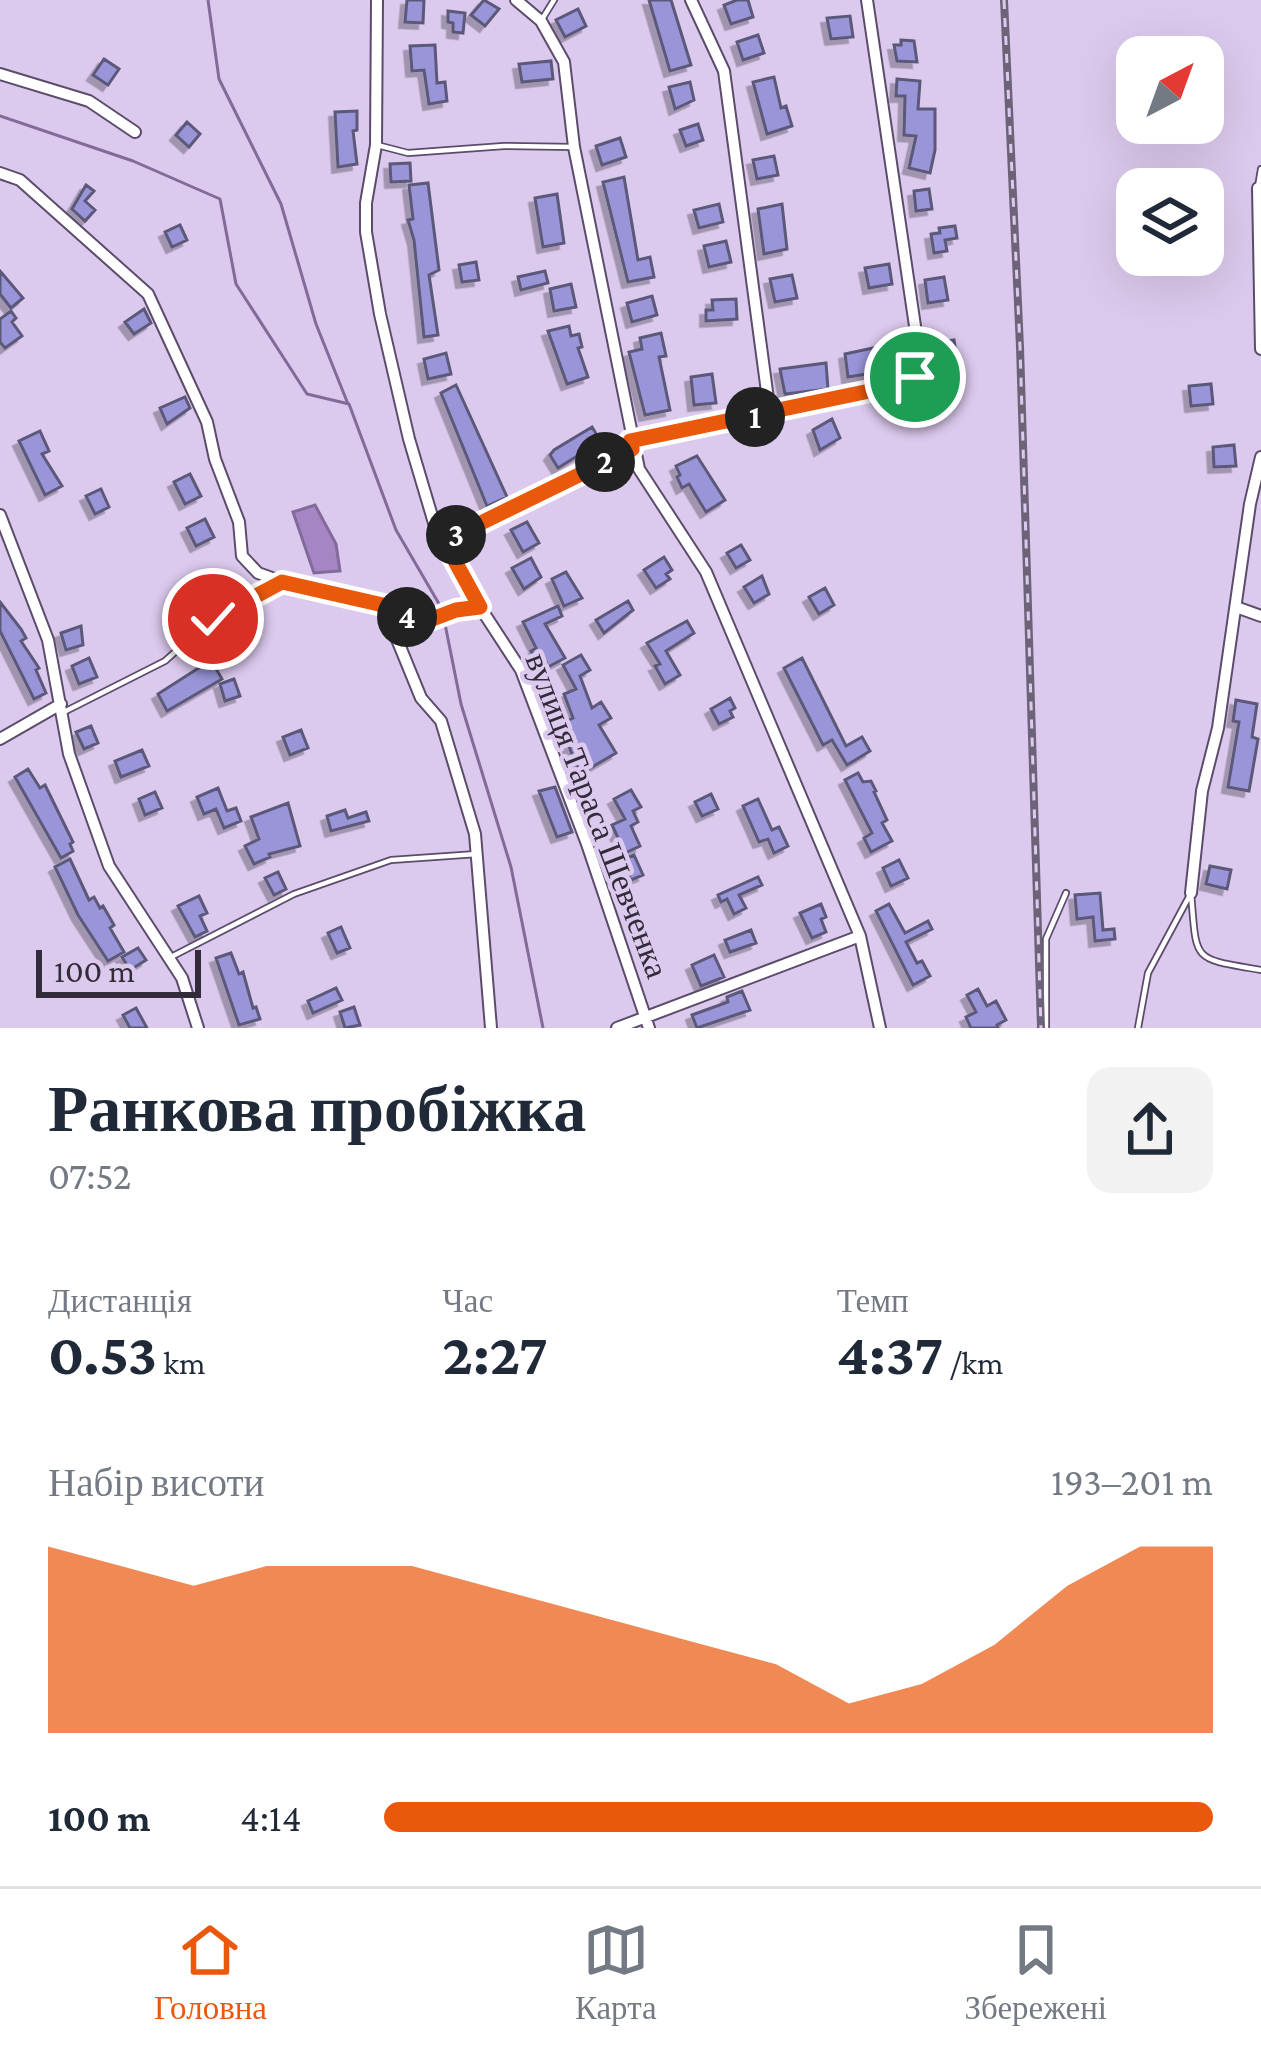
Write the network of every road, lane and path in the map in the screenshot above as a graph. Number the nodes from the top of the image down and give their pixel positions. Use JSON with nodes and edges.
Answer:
{"nodes":[{"id":1,"x":377,"y":0,"type":"edge"},
{"id":2,"x":516,"y":0,"type":"edge"},
{"id":3,"x":554,"y":0,"type":"edge"},
{"id":4,"x":691,"y":0,"type":"edge"},
{"id":5,"x":866,"y":0,"type":"edge"},
{"id":6,"x":541,"y":22,"type":"junction"},
{"id":7,"x":0,"y":74,"type":"edge"},
{"id":8,"x":135,"y":132,"type":"dead end"},
{"id":9,"x":376,"y":145,"type":"junction"},
{"id":10,"x":574,"y":147,"type":"junction"},
{"id":11,"x":1261,"y":169,"type":"edge"},
{"id":12,"x":0,"y":172,"type":"edge"},
{"id":13,"x":1259,"y":190,"type":"edge"},
{"id":14,"x":1261,"y":349,"type":"edge"},
{"id":15,"x":770,"y":414,"type":"junction"},
{"id":16,"x":631,"y":445,"type":"junction"},
{"id":17,"x":1261,"y":457,"type":"edge"},
{"id":18,"x":0,"y":515,"type":"edge"},
{"id":19,"x":444,"y":541,"type":"junction"},
{"id":20,"x":282,"y":582,"type":"junction"},
{"id":21,"x":480,"y":607,"type":"junction"},
{"id":22,"x":1236,"y":607,"type":"junction"},
{"id":23,"x":403,"y":616,"type":"dead end"},
{"id":24,"x":1261,"y":616,"type":"edge"},
{"id":25,"x":61,"y":708,"type":"junction"},
{"id":26,"x":0,"y":739,"type":"edge"},
{"id":27,"x":477,"y":854,"type":"junction"},
{"id":28,"x":1066,"y":892,"type":"dead end"},
{"id":29,"x":1191,"y":892,"type":"junction"},
{"id":30,"x":860,"y":936,"type":"junction"},
{"id":31,"x":168,"y":958,"type":"junction"},
{"id":32,"x":1261,"y":970,"type":"edge"},
{"id":33,"x":647,"y":1022,"type":"edge"},
{"id":34,"x":198,"y":1028,"type":"edge"},
{"id":35,"x":490,"y":1028,"type":"edge"},
{"id":36,"x":617,"y":1028,"type":"edge"},
{"id":37,"x":880,"y":1028,"type":"edge"},
{"id":38,"x":1046,"y":1028,"type":"edge"},
{"id":39,"x":1138,"y":1028,"type":"edge"}],
"edges":[{"from":1,"to":9,"type":"street","name":"вулиця Тараса Шевченка"},
{"from":2,"to":6,"type":"street"},
{"from":3,"to":6,"type":"lane"},
{"from":4,"to":15,"type":"street"},
{"from":5,"to":15,"type":"street"},
{"from":6,"to":10,"type":"street"},
{"from":7,"to":8,"type":"street"},
{"from":9,"to":10,"type":"lane"},
{"from":9,"to":19,"type":"street","name":"вулиця Тараса Шевченка"},
{"from":10,"to":16,"type":"street"},
{"from":11,"to":13,"type":"lane"},
{"from":12,"to":20,"type":"street"},
{"from":13,"to":14,"type":"street"},
{"from":15,"to":16,"type":"street"},
{"from":16,"to":19,"type":"lane"},
{"from":16,"to":30,"type":"street"},
{"from":17,"to":22,"type":"street"},
{"from":18,"to":25,"type":"street"},
{"from":19,"to":21,"type":"street","name":"вулиця Тараса Шевченка"},
{"from":20,"to":25,"type":"lane"},
{"from":20,"to":27,"type":"street"},
{"from":21,"to":23,"type":"path"},
{"from":21,"to":33,"type":"street","name":"вулиця Тараса Шевченка"},
{"from":22,"to":24,"type":"street"},
{"from":22,"to":29,"type":"street"},
{"from":25,"to":26,"type":"street"},
{"from":25,"to":31,"type":"street"},
{"from":27,"to":31,"type":"lane"},
{"from":27,"to":35,"type":"street"},
{"from":28,"to":38,"type":"lane"},
{"from":29,"to":32,"type":"lane"},
{"from":29,"to":39,"type":"lane"},
{"from":30,"to":33,"type":"street"},
{"from":30,"to":37,"type":"street"},
{"from":31,"to":34,"type":"street"},
{"from":33,"to":36,"type":"street"}]}
